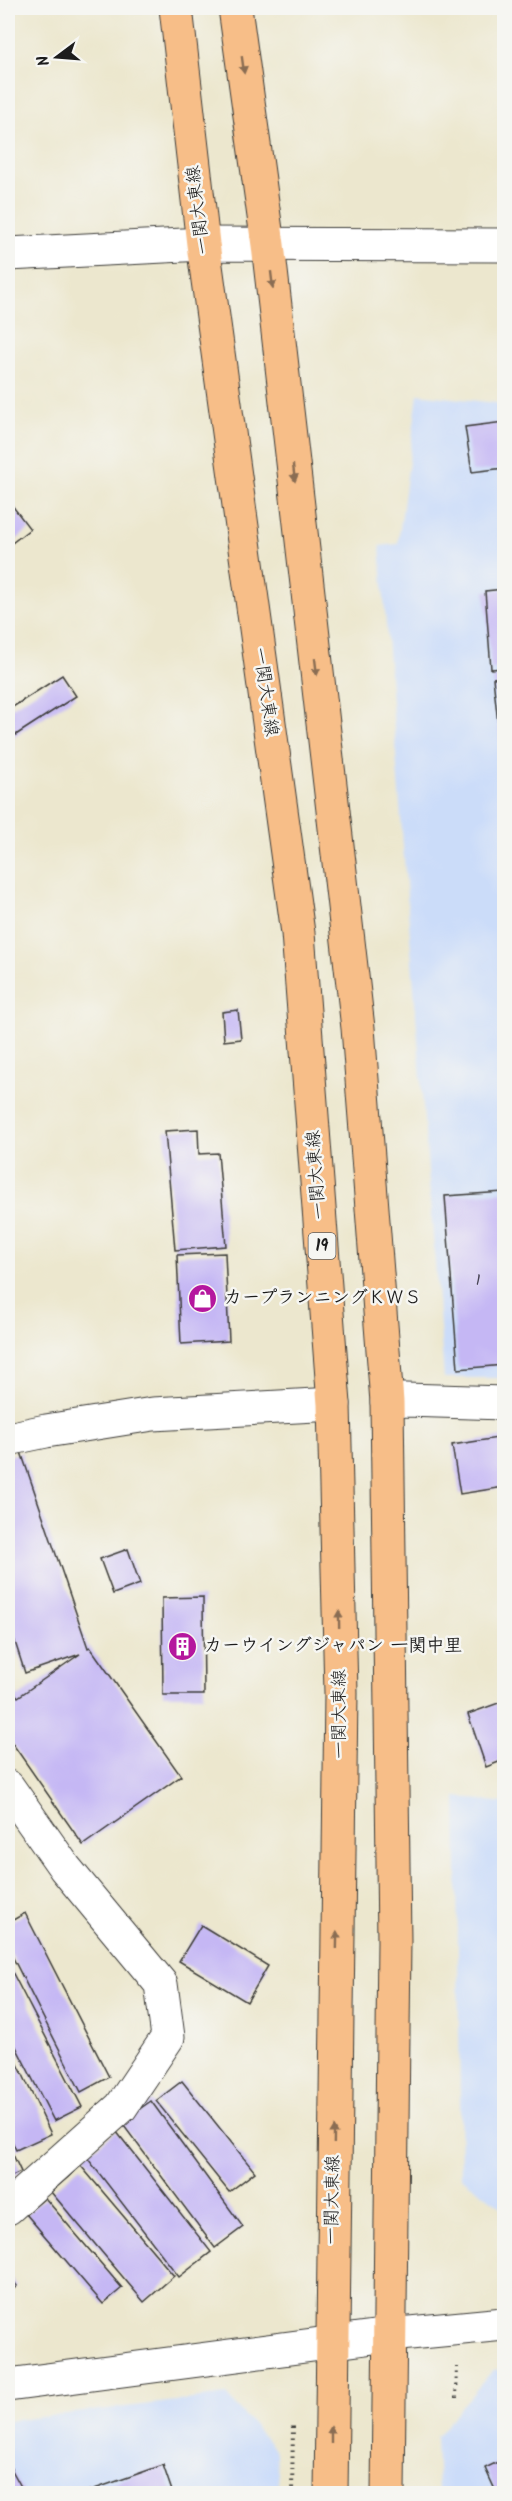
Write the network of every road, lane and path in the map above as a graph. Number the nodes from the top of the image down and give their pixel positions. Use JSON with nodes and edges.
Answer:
{"nodes":[{"id":1,"x":176,"y":8,"type":"edge"},
{"id":2,"x":235,"y":8,"type":"edge"},
{"id":3,"x":203,"y":244,"type":"junction"},
{"id":4,"x":268,"y":245,"type":"junction"},
{"id":5,"x":504,"y":245,"type":"edge"},
{"id":6,"x":8,"y":254,"type":"edge"},
{"id":7,"x":387,"y":1402,"type":"junction"},
{"id":8,"x":504,"y":1403,"type":"edge"},
{"id":9,"x":334,"y":1404,"type":"junction"},
{"id":10,"x":8,"y":1439,"type":"edge"},
{"id":11,"x":8,"y":1787,"type":"edge"},
{"id":12,"x":8,"y":2208,"type":"edge"},
{"id":13,"x":504,"y":2324,"type":"edge"},
{"id":14,"x":389,"y":2335,"type":"junction"},
{"id":15,"x":331,"y":2343,"type":"junction"},
{"id":16,"x":457,"y":2367,"type":"dead end"},
{"id":17,"x":8,"y":2385,"type":"edge"},
{"id":18,"x":456,"y":2398,"type":"dead end"},
{"id":19,"x":293,"y":2425,"type":"dead end"},
{"id":20,"x":292,"y":2493,"type":"edge"},
{"id":21,"x":331,"y":2493,"type":"edge"},
{"id":22,"x":388,"y":2493,"type":"edge"}],
"edges":[{"from":1,"to":3,"type":"main road","name":"一関大東線","number":"19"},
{"from":2,"to":4,"type":"main road","one_way":true},
{"from":3,"to":4,"type":"street"},
{"from":3,"to":6,"type":"street"},
{"from":3,"to":9,"type":"main road","name":"一関大東線","number":"19"},
{"from":4,"to":5,"type":"street"},
{"from":4,"to":7,"type":"main road","one_way":true},
{"from":7,"to":8,"type":"street"},
{"from":7,"to":14,"type":"main road"},
{"from":9,"to":10,"type":"street"},
{"from":15,"to":9,"type":"main road","name":"一関大東線","number":"19","one_way":true},
{"from":11,"to":12,"type":"street"},
{"from":13,"to":14,"type":"street"},
{"from":14,"to":15,"type":"street"},
{"from":14,"to":22,"type":"main road"},
{"from":15,"to":17,"type":"street"},
{"from":21,"to":15,"type":"main road","name":"一関大東線","number":"19","one_way":true},
{"from":16,"to":18,"type":"path"},
{"from":19,"to":20,"type":"path"}]}
